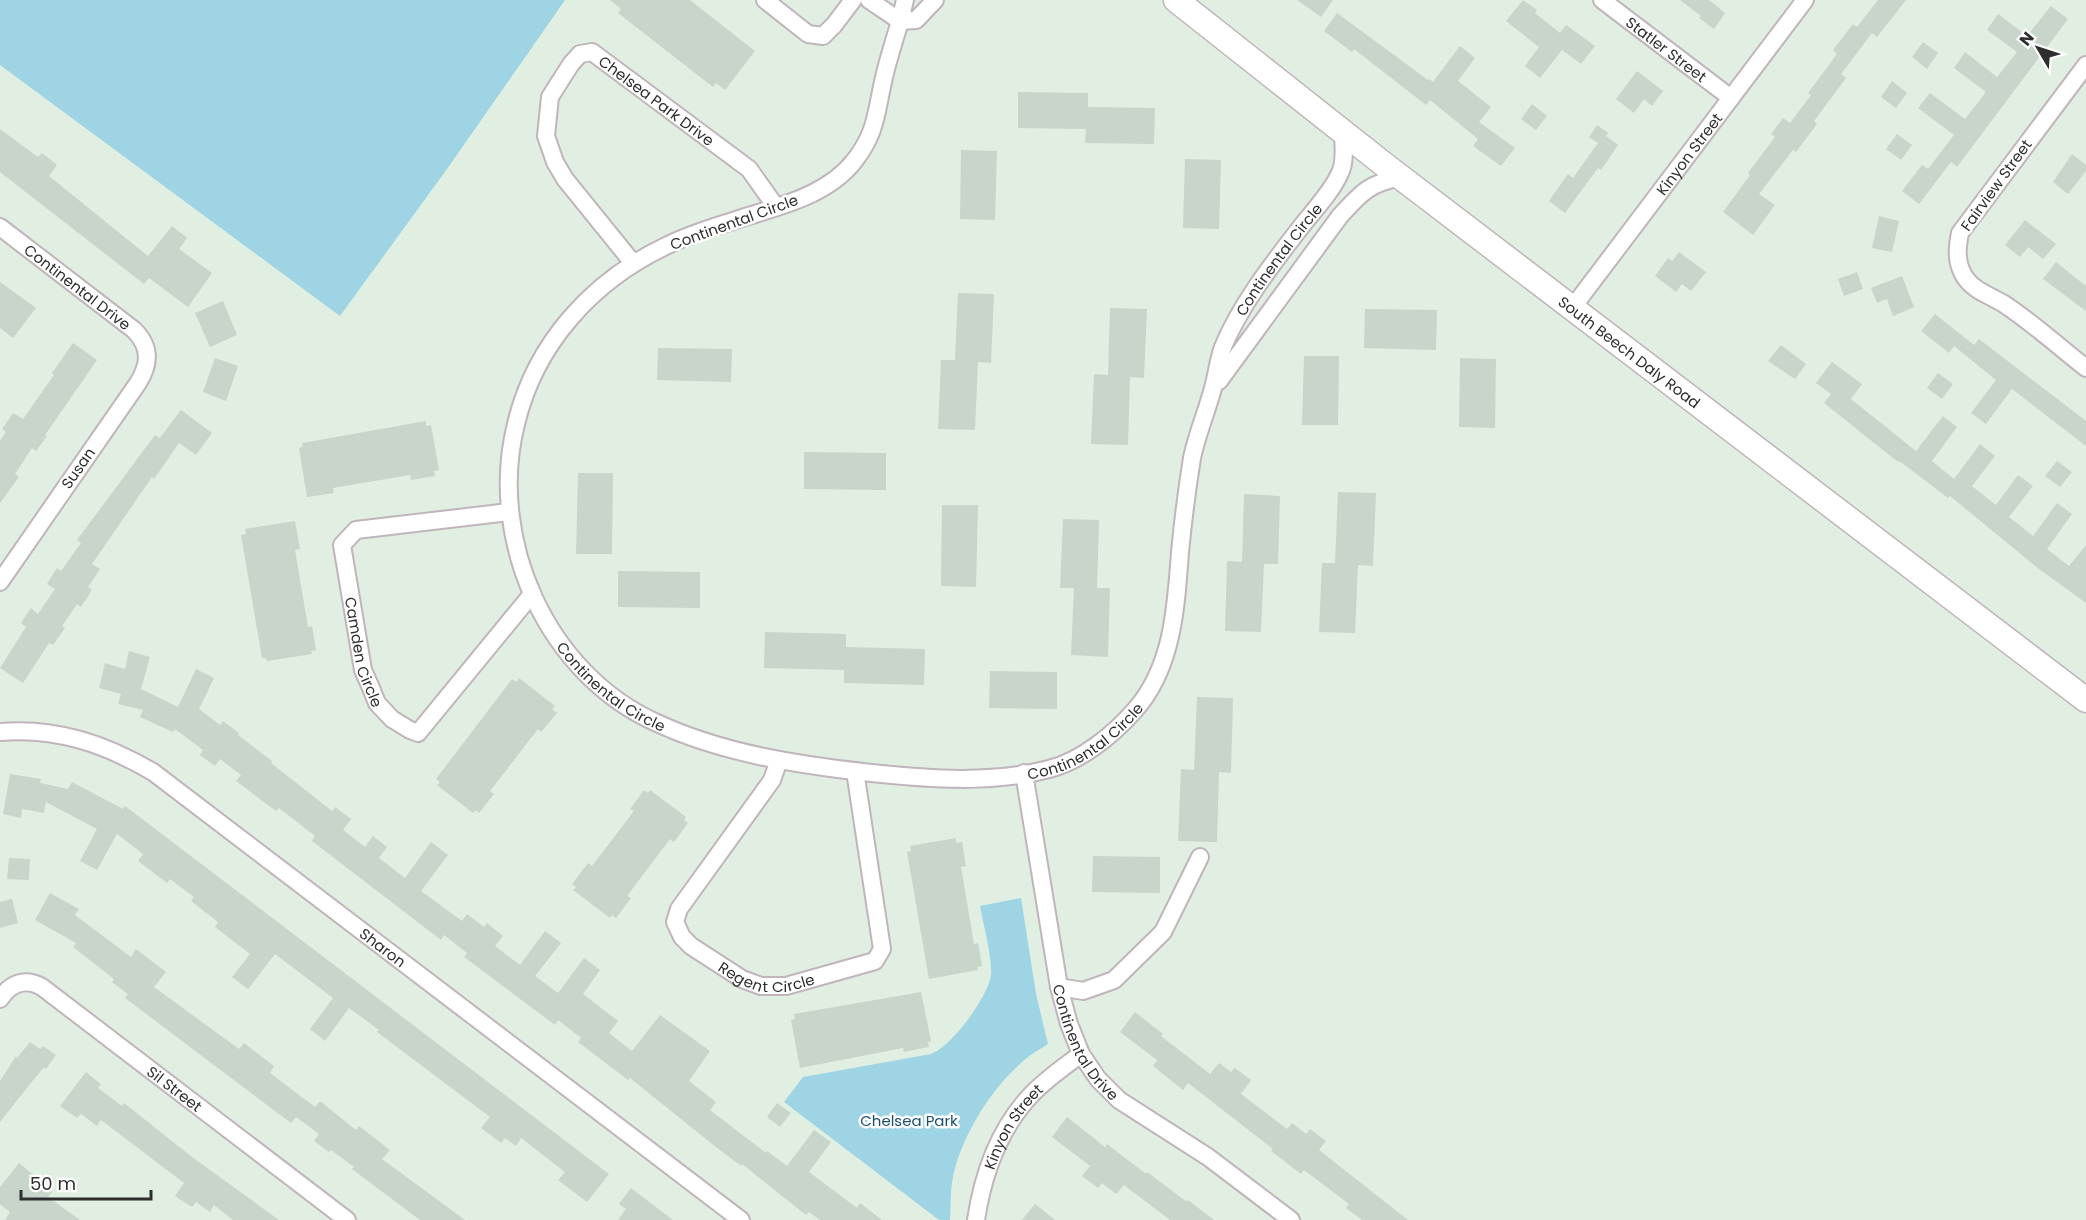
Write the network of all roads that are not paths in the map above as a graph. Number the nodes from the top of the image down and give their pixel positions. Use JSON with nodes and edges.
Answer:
{"nodes":[{"id":1,"x":765,"y":0,"type":"edge"},
{"id":2,"x":853,"y":0,"type":"edge"},
{"id":3,"x":869,"y":0,"type":"edge"},
{"id":4,"x":905,"y":0,"type":"edge"},
{"id":5,"x":936,"y":0,"type":"edge"},
{"id":6,"x":1602,"y":0,"type":"edge"},
{"id":7,"x":1805,"y":0,"type":"edge"},
{"id":8,"x":1180,"y":1,"type":"edge"},
{"id":9,"x":900,"y":21,"type":"junction"},
{"id":10,"x":2086,"y":65,"type":"edge"},
{"id":11,"x":1731,"y":98,"type":"junction"},
{"id":12,"x":1343,"y":132,"type":"junction"},
{"id":13,"x":1401,"y":177,"type":"junction"},
{"id":14,"x":776,"y":207,"type":"junction"},
{"id":15,"x":0,"y":227,"type":"edge"},
{"id":16,"x":633,"y":263,"type":"junction"},
{"id":17,"x":1573,"y":307,"type":"junction"},
{"id":18,"x":146,"y":352,"type":"joint"},
{"id":19,"x":2086,"y":368,"type":"edge"},
{"id":20,"x":1213,"y":390,"type":"junction"},
{"id":21,"x":510,"y":512,"type":"junction"},
{"id":22,"x":0,"y":582,"type":"edge"},
{"id":23,"x":532,"y":594,"type":"junction"},
{"id":24,"x":2086,"y":700,"type":"edge"},
{"id":25,"x":0,"y":732,"type":"edge"},
{"id":26,"x":780,"y":760,"type":"junction"},
{"id":27,"x":855,"y":771,"type":"junction"},
{"id":28,"x":1024,"y":773,"type":"junction"},
{"id":29,"x":1200,"y":857,"type":"dead end"},
{"id":30,"x":1059,"y":987,"type":"junction"},
{"id":31,"x":0,"y":999,"type":"edge"},
{"id":32,"x":1082,"y":1054,"type":"junction"},
{"id":33,"x":718,"y":1213,"type":"edge"},
{"id":34,"x":347,"y":1220,"type":"edge"},
{"id":35,"x":741,"y":1220,"type":"edge"},
{"id":36,"x":976,"y":1220,"type":"edge"},
{"id":37,"x":1291,"y":1220,"type":"edge"}],
"edges":[{"from":1,"to":2,"type":"street"},
{"from":3,"to":9,"type":"street"},
{"from":4,"to":9,"type":"street","name":"Continental Circle"},
{"from":5,"to":9,"type":"street"},
{"from":6,"to":11,"type":"street","name":"Statler Street"},
{"from":7,"to":11,"type":"street","name":"Kinyon Street"},
{"from":8,"to":12,"type":"street","name":"South Beech Daly Road"},
{"from":9,"to":14,"type":"street","name":"Continental Circle"},
{"from":10,"to":19,"type":"street","name":"Fairview Street"},
{"from":11,"to":17,"type":"street","name":"Kinyon Street"},
{"from":12,"to":13,"type":"street","name":"South Beech Daly Road"},
{"from":12,"to":20,"type":"street","name":"Continental Circle"},
{"from":13,"to":17,"type":"street","name":"South Beech Daly Road"},
{"from":13,"to":20,"type":"street","name":"Continental Circle"},
{"from":14,"to":16,"type":"street","name":"Continental Circle"},
{"from":14,"to":16,"type":"street","name":"Chelsea Park Drive"},
{"from":15,"to":18,"type":"street","name":"Continental Drive"},
{"from":16,"to":21,"type":"street","name":"Continental Circle"},
{"from":17,"to":24,"type":"street","name":"South Beech Daly Road"},
{"from":18,"to":22,"type":"street","name":"Susan"},
{"from":20,"to":28,"type":"street","name":"Continental Circle"},
{"from":21,"to":23,"type":"street","name":"Continental Circle"},
{"from":21,"to":23,"type":"street","name":"Camden Circle"},
{"from":23,"to":26,"type":"street","name":"Continental Circle"},
{"from":25,"to":33,"type":"street","name":"Sharon"},
{"from":26,"to":27,"type":"street","name":"Continental Circle"},
{"from":26,"to":27,"type":"street","name":"Regent Circle"},
{"from":27,"to":28,"type":"street","name":"Continental Circle"},
{"from":28,"to":30,"type":"street","name":"Continental Drive"},
{"from":29,"to":30,"type":"street"},
{"from":30,"to":32,"type":"street","name":"Continental Drive"},
{"from":31,"to":34,"type":"street","name":"Sil Street"},
{"from":32,"to":36,"type":"street","name":"Kinyon Street"},
{"from":32,"to":37,"type":"street","name":"Continental Drive"},
{"from":33,"to":35,"type":"street","name":"Sharon"}]}
